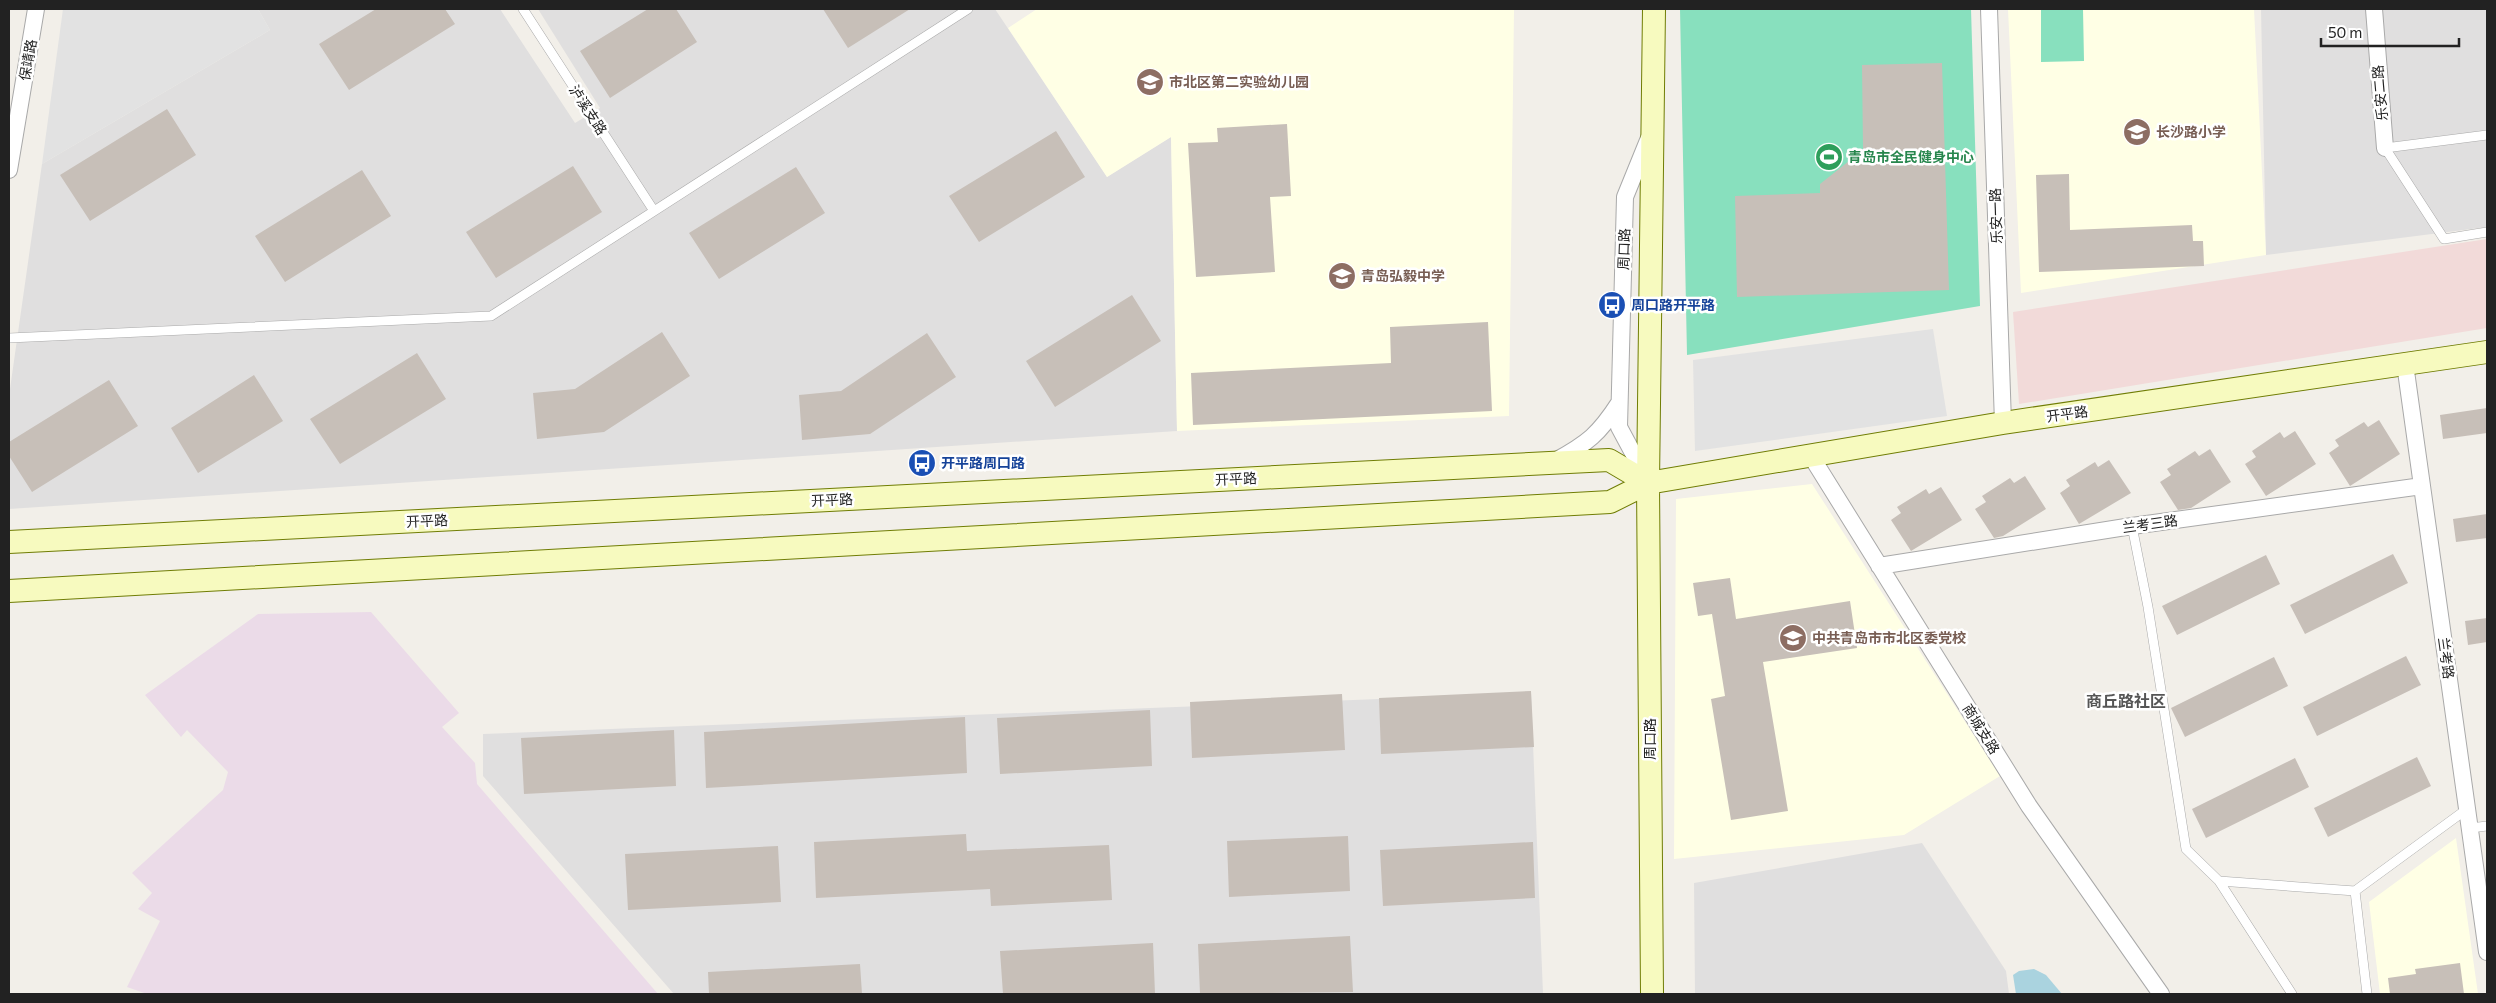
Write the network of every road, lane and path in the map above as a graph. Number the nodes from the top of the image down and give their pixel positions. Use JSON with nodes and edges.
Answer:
{"nodes":[{"id":1,"x":36,"y":9,"type":"edge"},
{"id":2,"x":523,"y":9,"type":"edge"},
{"id":3,"x":968,"y":9,"type":"edge"},
{"id":4,"x":1654,"y":9,"type":"edge"},
{"id":5,"x":1989,"y":9,"type":"edge"},
{"id":6,"x":2374,"y":9,"type":"edge"},
{"id":7,"x":1651,"y":133,"type":"junction"},
{"id":8,"x":2487,"y":134,"type":"edge"},
{"id":9,"x":2385,"y":148,"type":"junction"},
{"id":10,"x":9,"y":170,"type":"edge"},
{"id":11,"x":654,"y":211,"type":"junction"},
{"id":12,"x":2487,"y":232,"type":"edge"},
{"id":13,"x":9,"y":338,"type":"edge"},
{"id":14,"x":2487,"y":352,"type":"edge"},
{"id":15,"x":2405,"y":364,"type":"junction"},
{"id":16,"x":1620,"y":401,"type":"junction"},
{"id":17,"x":2003,"y":423,"type":"junction"},
{"id":18,"x":1811,"y":456,"type":"junction"},
{"id":19,"x":1552,"y":463,"type":"junction"},
{"id":20,"x":1648,"y":483,"type":"junction"},
{"id":21,"x":2422,"y":486,"type":"junction"},
{"id":22,"x":2132,"y":526,"type":"junction"},
{"id":23,"x":9,"y":542,"type":"edge"},
{"id":24,"x":1879,"y":566,"type":"junction"},
{"id":25,"x":9,"y":591,"type":"edge"},
{"id":26,"x":2467,"y":809,"type":"junction"},
{"id":27,"x":2487,"y":826,"type":"edge"},
{"id":28,"x":2470,"y":828,"type":"junction"},
{"id":29,"x":2219,"y":881,"type":"junction"},
{"id":30,"x":2355,"y":891,"type":"junction"},
{"id":31,"x":2487,"y":952,"type":"edge"},
{"id":32,"x":1652,"y":994,"type":"edge"},
{"id":33,"x":2161,"y":994,"type":"edge"},
{"id":34,"x":2292,"y":994,"type":"edge"},
{"id":35,"x":2367,"y":994,"type":"edge"}],
"edges":[{"from":1,"to":10,"type":"street","name":"保靖路"},
{"from":2,"to":11,"type":"lane","name":"泸溪支路"},
{"from":3,"to":11,"type":"lane"},
{"from":4,"to":7,"type":"main road","name":"周口路"},
{"from":5,"to":17,"type":"street","name":"乐安一路"},
{"from":6,"to":9,"type":"street","name":"乐安二路"},
{"from":7,"to":16,"type":"street","name":"周口路"},
{"from":7,"to":20,"type":"main road","name":"周口路"},
{"from":8,"to":9,"type":"lane"},
{"from":9,"to":12,"type":"lane"},
{"from":11,"to":13,"type":"lane"},
{"from":14,"to":15,"type":"main road","name":"开平路"},
{"from":15,"to":17,"type":"main road","name":"开平路"},
{"from":15,"to":21,"type":"street","name":"兰考路"},
{"from":16,"to":19,"type":"street"},
{"from":16,"to":20,"type":"street","name":"周口路"},
{"from":17,"to":18,"type":"main road","name":"开平路"},
{"from":18,"to":20,"type":"main road","name":"开平路"},
{"from":18,"to":24,"type":"street","name":"商城支路"},
{"from":19,"to":20,"type":"main road","name":"开平路"},
{"from":19,"to":23,"type":"main road","name":"开平路"},
{"from":20,"to":25,"type":"main road","name":"开平路"},
{"from":20,"to":32,"type":"main road","name":"周口路"},
{"from":21,"to":22,"type":"street","name":"兰考三路"},
{"from":21,"to":26,"type":"street","name":"兰考路"},
{"from":22,"to":24,"type":"street","name":"兰考三路"},
{"from":22,"to":29,"type":"lane"},
{"from":24,"to":33,"type":"street","name":"商城支路"},
{"from":26,"to":28,"type":"street","name":"兰考路"},
{"from":26,"to":30,"type":"lane"},
{"from":27,"to":28,"type":"lane"},
{"from":28,"to":31,"type":"street","name":"兰考路"},
{"from":29,"to":30,"type":"lane"},
{"from":29,"to":34,"type":"lane"},
{"from":30,"to":35,"type":"lane"}]}
